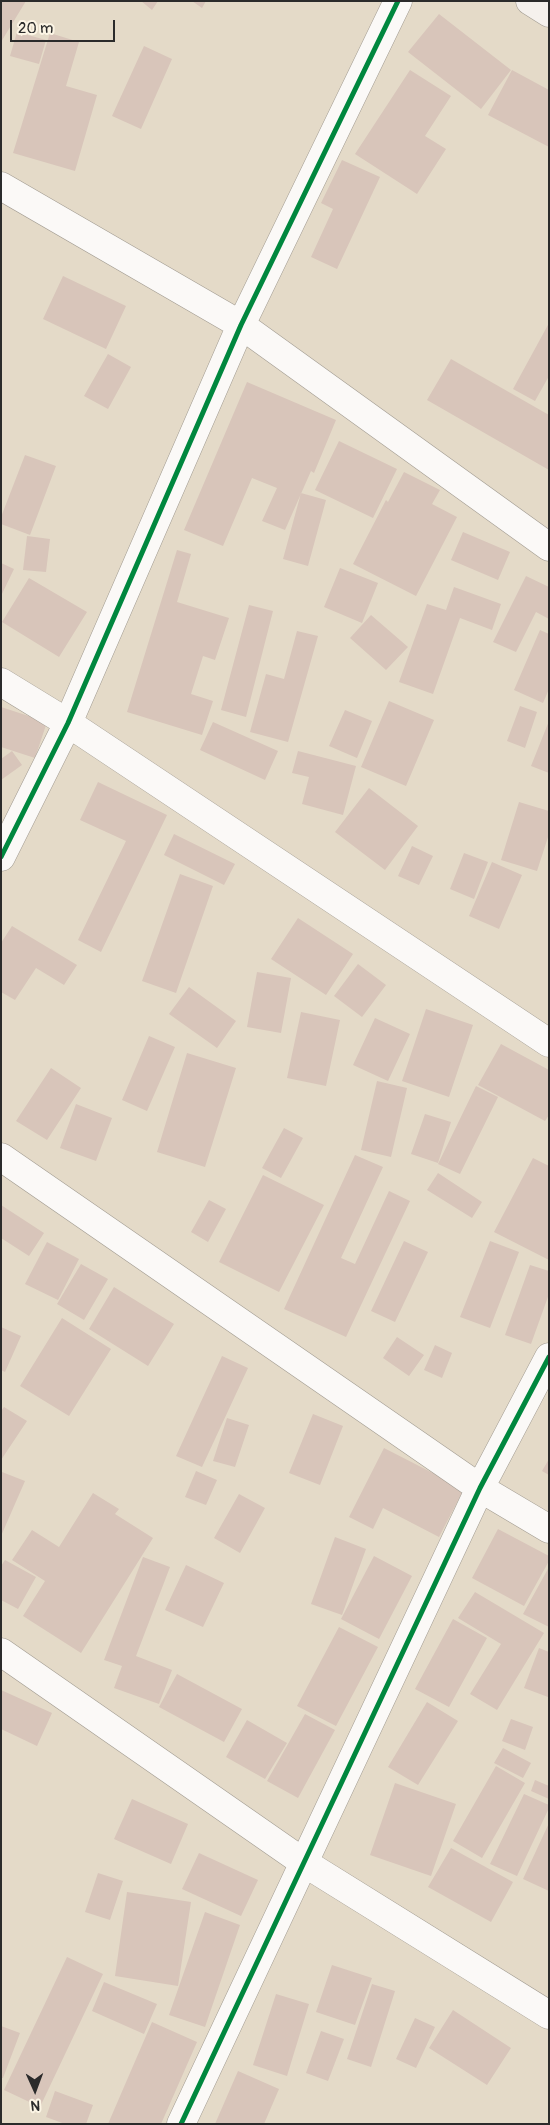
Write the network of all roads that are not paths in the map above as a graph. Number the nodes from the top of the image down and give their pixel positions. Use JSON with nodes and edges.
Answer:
{"nodes":[{"id":1,"x":398,"y":1,"type":"edge"},
{"id":2,"x":530,"y":1,"type":"edge"},
{"id":3,"x":549,"y":13,"type":"edge"},
{"id":4,"x":1,"y":186,"type":"edge"},
{"id":5,"x":240,"y":325,"type":"junction"},
{"id":6,"x":549,"y":547,"type":"edge"},
{"id":7,"x":1,"y":682,"type":"edge"},
{"id":8,"x":68,"y":723,"type":"junction"},
{"id":9,"x":1,"y":857,"type":"edge"},
{"id":10,"x":549,"y":1043,"type":"edge"},
{"id":11,"x":1,"y":1157,"type":"edge"},
{"id":12,"x":549,"y":1357,"type":"edge"},
{"id":13,"x":480,"y":1488,"type":"junction"},
{"id":14,"x":549,"y":1529,"type":"edge"},
{"id":15,"x":1,"y":1652,"type":"edge"},
{"id":16,"x":304,"y":1862,"type":"junction"},
{"id":17,"x":549,"y":2015,"type":"edge"},
{"id":18,"x":181,"y":2124,"type":"edge"}],
"edges":[{"from":1,"to":5,"type":"street"},
{"from":2,"to":3,"type":"main road"},
{"from":4,"to":5,"type":"street"},
{"from":5,"to":6,"type":"street"},
{"from":5,"to":8,"type":"street"},
{"from":7,"to":8,"type":"street"},
{"from":8,"to":9,"type":"street"},
{"from":8,"to":10,"type":"street"},
{"from":11,"to":13,"type":"street"},
{"from":12,"to":13,"type":"street"},
{"from":13,"to":14,"type":"street"},
{"from":13,"to":16,"type":"street"},
{"from":15,"to":16,"type":"street"},
{"from":16,"to":17,"type":"street"},
{"from":16,"to":18,"type":"street"}]}
